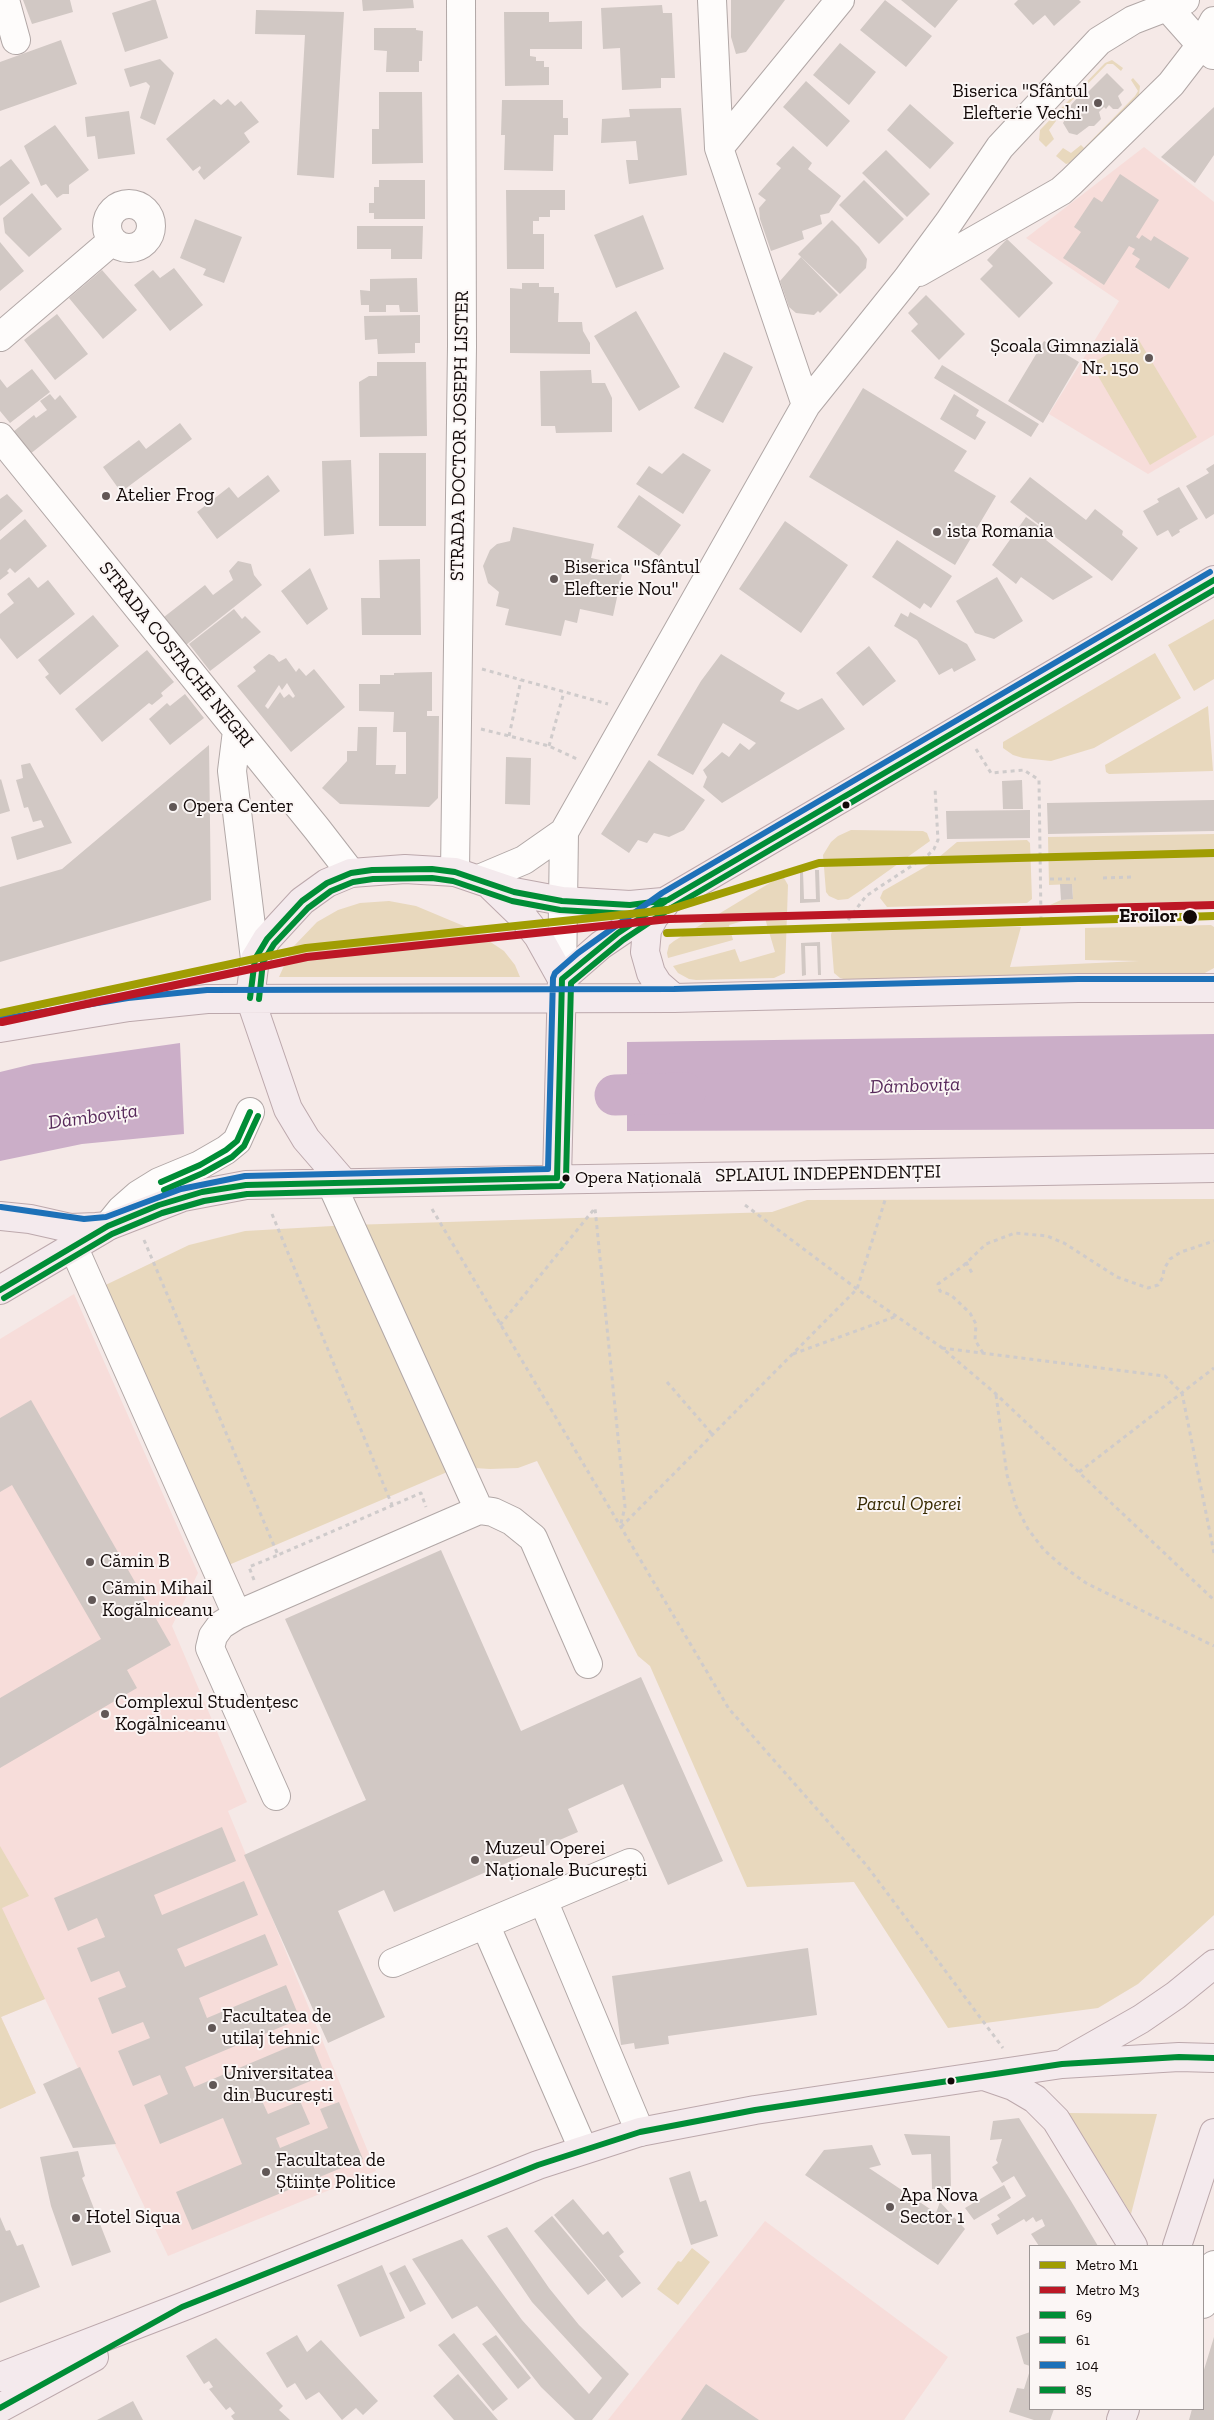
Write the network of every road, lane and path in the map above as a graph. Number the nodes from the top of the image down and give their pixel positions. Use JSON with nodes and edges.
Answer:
{"nodes":[{"id":1,"x":5,"y":0,"type":"edge"},
{"id":2,"x":461,"y":0,"type":"edge"},
{"id":3,"x":712,"y":0,"type":"edge"},
{"id":4,"x":840,"y":0,"type":"edge"},
{"id":5,"x":1171,"y":2,"type":"edge"},
{"id":6,"x":1214,"y":22,"type":"edge"},
{"id":7,"x":16,"y":40,"type":"dead end"},
{"id":8,"x":1207,"y":50,"type":"edge"},
{"id":9,"x":719,"y":148,"type":"junction"},
{"id":10,"x":112,"y":240,"type":"dead end"},
{"id":11,"x":907,"y":279,"type":"junction"},
{"id":12,"x":0,"y":336,"type":"edge"},
{"id":13,"x":806,"y":405,"type":"junction"},
{"id":14,"x":0,"y":437,"type":"edge"},
{"id":15,"x":1214,"y":580,"type":"edge"},
{"id":16,"x":458,"y":662,"type":"junction"},
{"id":17,"x":521,"y":680,"type":"junction"},
{"id":18,"x":564,"y":692,"type":"junction"},
{"id":19,"x":633,"y":711,"type":"junction"},
{"id":20,"x":963,"y":728,"type":"junction"},
{"id":21,"x":237,"y":730,"type":"junction"},
{"id":22,"x":550,"y":746,"type":"junction"},
{"id":23,"x":600,"y":768,"type":"junction"},
{"id":24,"x":935,"y":788,"type":"dead end"},
{"id":25,"x":564,"y":832,"type":"junction"},
{"id":26,"x":351,"y":873,"type":"junction"},
{"id":27,"x":1131,"y":877,"type":"dead end"},
{"id":28,"x":1103,"y":878,"type":"dead end"},
{"id":29,"x":474,"y":879,"type":"junction"},
{"id":30,"x":1050,"y":879,"type":"dead end"},
{"id":31,"x":1076,"y":879,"type":"dead end"},
{"id":32,"x":562,"y":901,"type":"junction"},
{"id":33,"x":666,"y":901,"type":"junction"},
{"id":34,"x":1041,"y":919,"type":"dead end"},
{"id":35,"x":848,"y":920,"type":"dead end"},
{"id":36,"x":255,"y":959,"type":"junction"},
{"id":37,"x":1214,"y":988,"type":"edge"},
{"id":38,"x":562,"y":989,"type":"junction"},
{"id":39,"x":250,"y":998,"type":"junction"},
{"id":40,"x":674,"y":998,"type":"junction"},
{"id":41,"x":191,"y":1000,"type":"junction"},
{"id":42,"x":0,"y":1028,"type":"edge"},
{"id":43,"x":250,"y":1112,"type":"dead end"},
{"id":44,"x":1214,"y":1168,"type":"edge"},
{"id":45,"x":557,"y":1178,"type":"junction"},
{"id":46,"x":338,"y":1183,"type":"junction"},
{"id":47,"x":887,"y":1195,"type":"dead end"},
{"id":48,"x":746,"y":1205,"type":"dead end"},
{"id":49,"x":432,"y":1209,"type":"dead end"},
{"id":50,"x":272,"y":1214,"type":"dead end"},
{"id":51,"x":0,"y":1216,"type":"edge"},
{"id":52,"x":108,"y":1226,"type":"junction"},
{"id":53,"x":144,"y":1240,"type":"dead end"},
{"id":54,"x":1214,"y":1241,"type":"edge"},
{"id":55,"x":73,"y":1246,"type":"junction"},
{"id":56,"x":966,"y":1262,"type":"junction"},
{"id":57,"x":972,"y":1273,"type":"dead end"},
{"id":58,"x":857,"y":1289,"type":"junction"},
{"id":59,"x":0,"y":1290,"type":"edge"},
{"id":60,"x":898,"y":1316,"type":"junction"},
{"id":61,"x":500,"y":1325,"type":"junction"},
{"id":62,"x":941,"y":1348,"type":"junction"},
{"id":63,"x":983,"y":1353,"type":"junction"},
{"id":64,"x":792,"y":1354,"type":"junction"},
{"id":65,"x":1214,"y":1368,"type":"edge"},
{"id":66,"x":668,"y":1382,"type":"dead end"},
{"id":67,"x":1182,"y":1393,"type":"junction"},
{"id":68,"x":996,"y":1394,"type":"junction"},
{"id":69,"x":712,"y":1434,"type":"junction"},
{"id":70,"x":1079,"y":1472,"type":"junction"},
{"id":71,"x":421,"y":1493,"type":"dead end"},
{"id":72,"x":392,"y":1506,"type":"junction"},
{"id":73,"x":479,"y":1510,"type":"junction"},
{"id":74,"x":620,"y":1527,"type":"junction"},
{"id":75,"x":1214,"y":1553,"type":"edge"},
{"id":76,"x":278,"y":1554,"type":"junction"},
{"id":77,"x":249,"y":1567,"type":"dead end"},
{"id":78,"x":1214,"y":1600,"type":"edge"},
{"id":79,"x":237,"y":1615,"type":"junction"},
{"id":80,"x":1214,"y":1646,"type":"edge"},
{"id":81,"x":588,"y":1664,"type":"dead end"},
{"id":82,"x":276,"y":1796,"type":"dead end"},
{"id":83,"x":630,"y":1863,"type":"dead end"},
{"id":84,"x":542,"y":1900,"type":"junction"},
{"id":85,"x":485,"y":1924,"type":"junction"},
{"id":86,"x":393,"y":1963,"type":"dead end"},
{"id":87,"x":1214,"y":1964,"type":"edge"},
{"id":88,"x":1214,"y":2058,"type":"edge"},
{"id":89,"x":1062,"y":2064,"type":"junction"},
{"id":90,"x":1020,"y":2070,"type":"junction"},
{"id":91,"x":983,"y":2076,"type":"junction"},
{"id":92,"x":640,"y":2132,"type":"junction"},
{"id":93,"x":1214,"y":2134,"type":"edge"},
{"id":94,"x":584,"y":2149,"type":"junction"},
{"id":95,"x":1214,"y":2190,"type":"edge"},
{"id":96,"x":1180,"y":2237,"type":"edge"},
{"id":97,"x":1132,"y":2245,"type":"edge"},
{"id":98,"x":1214,"y":2265,"type":"edge"},
{"id":99,"x":1204,"y":2300,"type":"edge"},
{"id":100,"x":182,"y":2308,"type":"junction"},
{"id":101,"x":0,"y":2377,"type":"edge"},
{"id":102,"x":0,"y":2408,"type":"edge"}],
"edges":[{"from":1,"to":7,"type":"street"},
{"from":2,"to":16,"type":"street","name":"STRADA DOCTOR JOSEPH LISTER"},
{"from":3,"to":9,"type":"street"},
{"from":4,"to":9,"type":"street"},
{"from":5,"to":8,"type":"street"},
{"from":5,"to":11,"type":"street"},
{"from":6,"to":8,"type":"street"},
{"from":8,"to":11,"type":"street"},
{"from":9,"to":13,"type":"street"},
{"from":10,"to":12,"type":"street"},
{"from":11,"to":13,"type":"street"},
{"from":13,"to":19,"type":"street"},
{"from":14,"to":21,"type":"street","name":"STRADA COSTACHE NEGRI"},
{"from":15,"to":20,"type":"main road"},
{"from":16,"to":17,"type":"path"},
{"from":16,"to":29,"type":"street","name":"STRADA DOCTOR JOSEPH LISTER"},
{"from":17,"to":18,"type":"path"},
{"from":17,"to":22,"type":"path"},
{"from":18,"to":19,"type":"path"},
{"from":18,"to":22,"type":"path"},
{"from":19,"to":23,"type":"street"},
{"from":20,"to":33,"type":"main road"},
{"from":20,"to":34,"type":"path"},
{"from":21,"to":26,"type":"street","name":"STRADA COSTACHE NEGRI"},
{"from":21,"to":36,"type":"street"},
{"from":22,"to":23,"type":"path"},
{"from":23,"to":25,"type":"street"},
{"from":24,"to":35,"type":"path"},
{"from":25,"to":29,"type":"street"},
{"from":25,"to":32,"type":"street"},
{"from":26,"to":29,"type":"main road"},
{"from":26,"to":36,"type":"main road"},
{"from":27,"to":28,"type":"path"},
{"from":29,"to":32,"type":"main road"},
{"from":29,"to":38,"type":"main road"},
{"from":30,"to":31,"type":"path"},
{"from":32,"to":33,"type":"main road"},
{"from":32,"to":38,"type":"street"},
{"from":33,"to":38,"type":"main road"},
{"from":33,"to":40,"type":"main road"},
{"from":36,"to":39,"type":"main road"},
{"from":36,"to":41,"type":"main road"},
{"from":37,"to":40,"type":"main road"},
{"from":38,"to":39,"type":"main road"},
{"from":38,"to":40,"type":"main road"},
{"from":38,"to":45,"type":"main road"},
{"from":39,"to":41,"type":"main road"},
{"from":39,"to":46,"type":"main road"},
{"from":41,"to":42,"type":"main road"},
{"from":43,"to":52,"type":"street"},
{"from":44,"to":45,"type":"main road","name":"SPLAIUL INDEPENDENȚEI"},
{"from":45,"to":46,"type":"main road","name":"SPLAIUL INDEPENDENȚEI"},
{"from":46,"to":52,"type":"main road","name":"SPLAIUL INDEPENDENȚEI"},
{"from":46,"to":73,"type":"street"},
{"from":47,"to":58,"type":"path"},
{"from":48,"to":58,"type":"path"},
{"from":49,"to":61,"type":"path"},
{"from":50,"to":72,"type":"path"},
{"from":51,"to":52,"type":"main road","name":"SPLAIUL INDEPENDENȚEI"},
{"from":52,"to":55,"type":"main road"},
{"from":53,"to":76,"type":"path"},
{"from":54,"to":56,"type":"path"},
{"from":55,"to":59,"type":"main road"},
{"from":55,"to":79,"type":"street"},
{"from":56,"to":57,"type":"path"},
{"from":56,"to":63,"type":"path"},
{"from":58,"to":60,"type":"path"},
{"from":58,"to":64,"type":"path"},
{"from":60,"to":62,"type":"path"},
{"from":60,"to":64,"type":"path"},
{"from":61,"to":74,"type":"path"},
{"from":61,"to":74,"type":"path"},
{"from":62,"to":63,"type":"path"},
{"from":62,"to":68,"type":"path"},
{"from":63,"to":67,"type":"path"},
{"from":64,"to":69,"type":"path"},
{"from":65,"to":67,"type":"path"},
{"from":66,"to":69,"type":"path"},
{"from":67,"to":70,"type":"path"},
{"from":67,"to":75,"type":"path"},
{"from":68,"to":70,"type":"path"},
{"from":68,"to":80,"type":"path"},
{"from":69,"to":74,"type":"path"},
{"from":70,"to":78,"type":"path"},
{"from":71,"to":72,"type":"path"},
{"from":72,"to":76,"type":"path"},
{"from":73,"to":79,"type":"street"},
{"from":73,"to":81,"type":"street"},
{"from":74,"to":90,"type":"path"},
{"from":76,"to":77,"type":"path"},
{"from":79,"to":82,"type":"street"},
{"from":83,"to":84,"type":"street"},
{"from":84,"to":85,"type":"street"},
{"from":84,"to":92,"type":"street"},
{"from":85,"to":86,"type":"street"},
{"from":85,"to":94,"type":"street"},
{"from":87,"to":89,"type":"main road"},
{"from":88,"to":89,"type":"main road"},
{"from":89,"to":90,"type":"main road"},
{"from":90,"to":91,"type":"main road"},
{"from":91,"to":92,"type":"main road"},
{"from":91,"to":97,"type":"main road"},
{"from":92,"to":94,"type":"main road"},
{"from":93,"to":96,"type":"main road"},
{"from":94,"to":100,"type":"main road"},
{"from":95,"to":96,"type":"main road"},
{"from":98,"to":99,"type":"street"},
{"from":100,"to":101,"type":"main road"},
{"from":100,"to":102,"type":"main road"}]}
